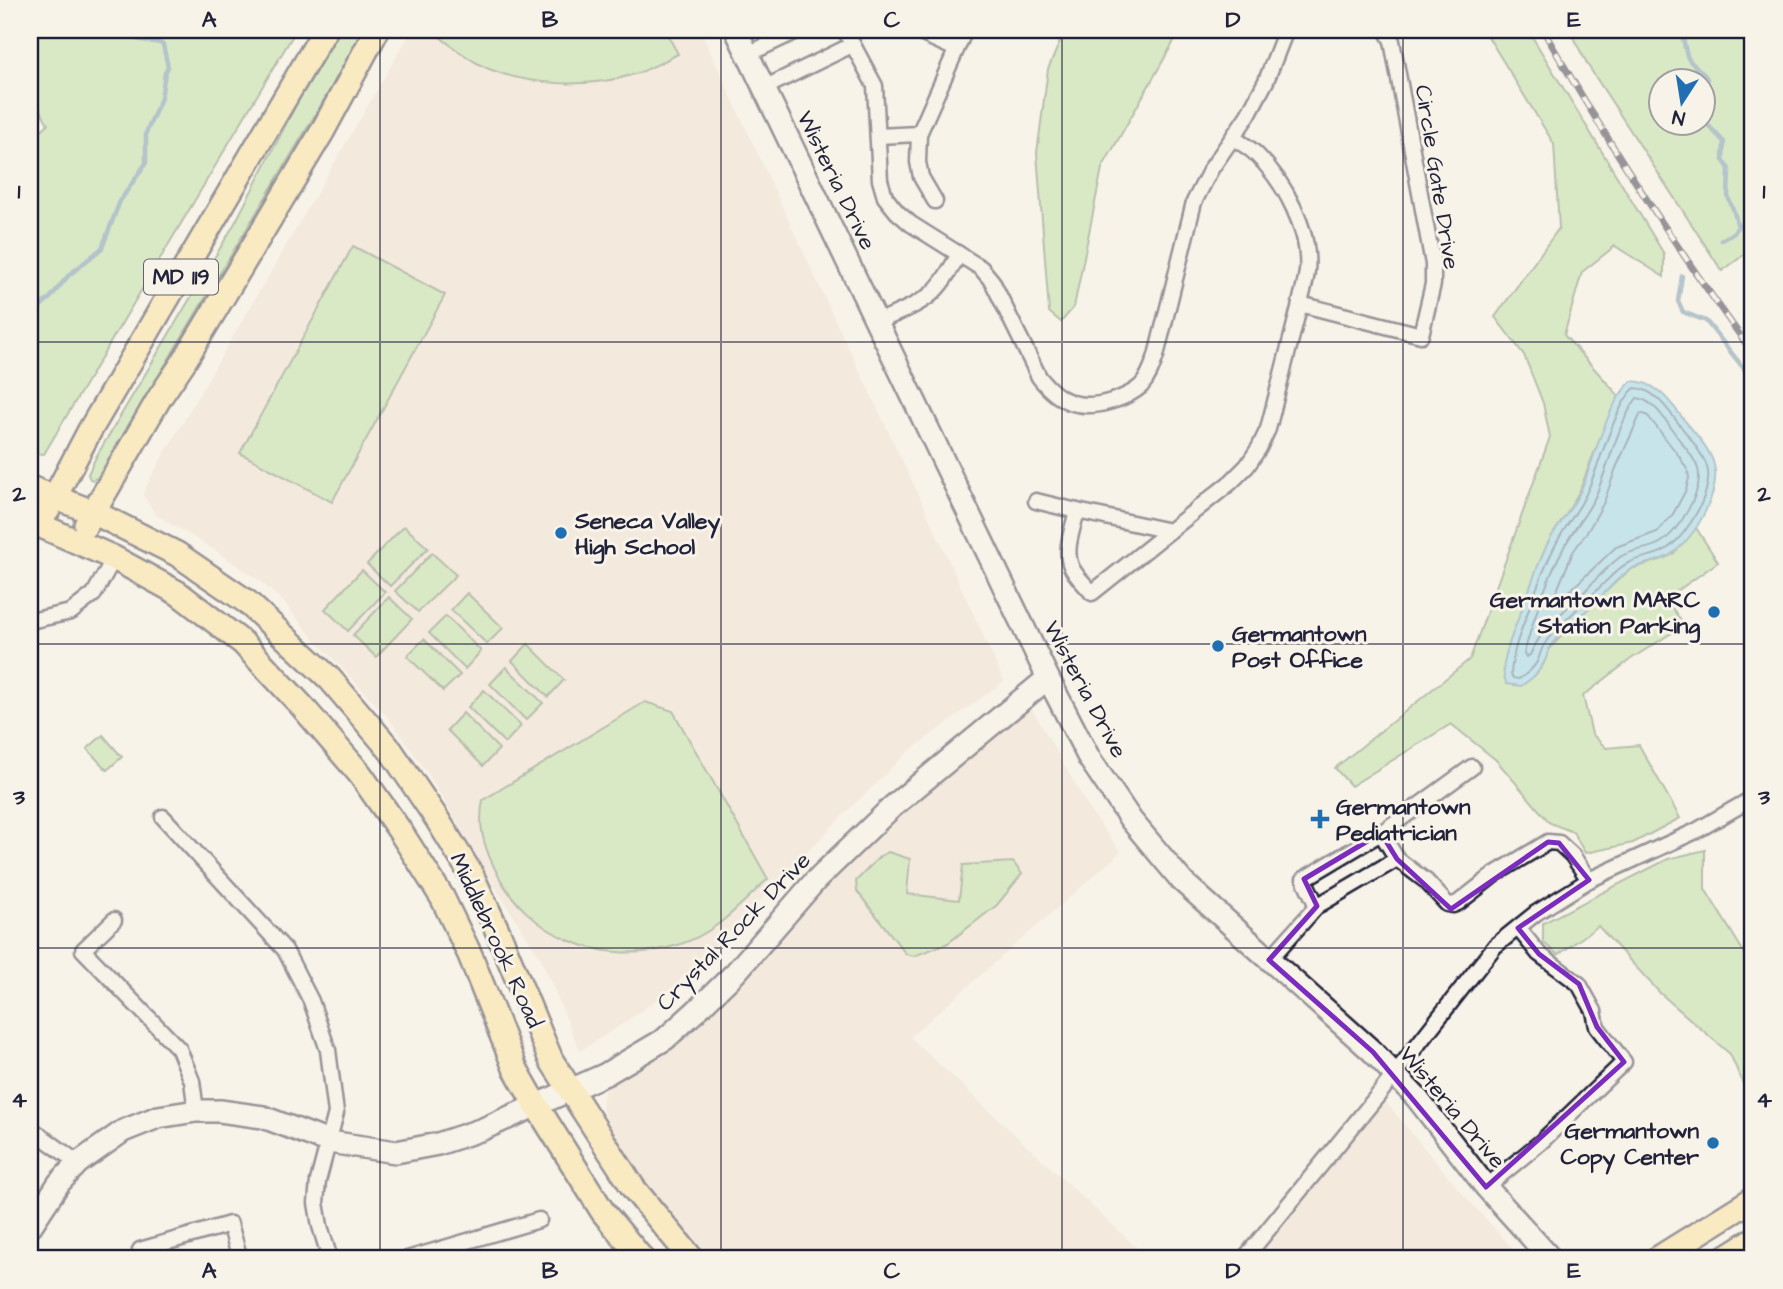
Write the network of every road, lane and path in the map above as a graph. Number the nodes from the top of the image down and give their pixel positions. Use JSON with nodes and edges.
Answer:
{"nodes":[{"id":1,"x":326,"y":30,"type":"edge"},
{"id":2,"x":377,"y":30,"type":"edge"},
{"id":3,"x":736,"y":30,"type":"edge"},
{"id":4,"x":799,"y":30,"type":"edge"},
{"id":5,"x":845,"y":30,"type":"edge"},
{"id":6,"x":914,"y":30,"type":"edge"},
{"id":7,"x":965,"y":30,"type":"edge"},
{"id":8,"x":1286,"y":30,"type":"edge"},
{"id":9,"x":1386,"y":30,"type":"edge"},
{"id":10,"x":852,"y":46,"type":"junction"},
{"id":11,"x":956,"y":49,"type":"junction"},
{"id":12,"x":748,"y":54,"type":"junction"},
{"id":13,"x":764,"y":88,"type":"junction"},
{"id":14,"x":919,"y":134,"type":"junction"},
{"id":15,"x":878,"y":136,"type":"junction"},
{"id":16,"x":1233,"y":138,"type":"junction"},
{"id":17,"x":935,"y":201,"type":"dead end"},
{"id":18,"x":958,"y":254,"type":"junction"},
{"id":19,"x":1300,"y":304,"type":"junction"},
{"id":20,"x":877,"y":322,"type":"junction"},
{"id":21,"x":30,"y":488,"type":"edge"},
{"id":22,"x":54,"y":496,"type":"junction"},
{"id":23,"x":1036,"y":501,"type":"dead end"},
{"id":24,"x":1077,"y":511,"type":"junction"},
{"id":25,"x":93,"y":512,"type":"junction"},
{"id":26,"x":35,"y":523,"type":"edge"},
{"id":27,"x":1170,"y":531,"type":"junction"},
{"id":28,"x":78,"y":541,"type":"junction"},
{"id":29,"x":114,"y":558,"type":"junction"},
{"id":30,"x":30,"y":621,"type":"edge"},
{"id":31,"x":1048,"y":678,"type":"junction"},
{"id":32,"x":1472,"y":767,"type":"dead end"},
{"id":33,"x":1753,"y":798,"type":"edge"},
{"id":34,"x":163,"y":817,"type":"dead end"},
{"id":35,"x":1381,"y":833,"type":"junction"},
{"id":36,"x":1397,"y":859,"type":"junction"},
{"id":37,"x":1588,"y":880,"type":"junction"},
{"id":38,"x":1317,"y":906,"type":"junction"},
{"id":39,"x":114,"y":920,"type":"dead end"},
{"id":40,"x":1518,"y":928,"type":"junction"},
{"id":41,"x":1269,"y":960,"type":"junction"},
{"id":42,"x":1394,"y":1076,"type":"junction"},
{"id":43,"x":569,"y":1090,"type":"junction"},
{"id":44,"x":536,"y":1105,"type":"junction"},
{"id":45,"x":196,"y":1111,"type":"junction"},
{"id":46,"x":30,"y":1128,"type":"edge"},
{"id":47,"x":329,"y":1142,"type":"junction"},
{"id":48,"x":78,"y":1163,"type":"junction"},
{"id":49,"x":1486,"y":1187,"type":"junction"},
{"id":50,"x":1753,"y":1199,"type":"edge"},
{"id":51,"x":539,"y":1220,"type":"dead end"},
{"id":52,"x":30,"y":1227,"type":"edge"},
{"id":53,"x":1753,"y":1240,"type":"edge"},
{"id":54,"x":142,"y":1259,"type":"edge"},
{"id":55,"x":240,"y":1259,"type":"edge"},
{"id":56,"x":330,"y":1259,"type":"edge"},
{"id":57,"x":407,"y":1259,"type":"edge"},
{"id":58,"x":642,"y":1259,"type":"edge"},
{"id":59,"x":692,"y":1259,"type":"edge"},
{"id":60,"x":1244,"y":1259,"type":"edge"},
{"id":61,"x":1550,"y":1259,"type":"edge"},
{"id":62,"x":1657,"y":1259,"type":"edge"},
{"id":63,"x":1723,"y":1259,"type":"edge"}],
"edges":[{"from":1,"to":22,"type":"main road","number":"MD 119"},
{"from":2,"to":25,"type":"main road","number":"MD 119"},
{"from":3,"to":12,"type":"street","name":"Wisteria Drive"},
{"from":4,"to":12,"type":"street"},
{"from":5,"to":10,"type":"street"},
{"from":6,"to":11,"type":"street"},
{"from":7,"to":11,"type":"street"},
{"from":8,"to":16,"type":"street"},
{"from":9,"to":19,"type":"street","name":"Circle Gate Drive"},
{"from":10,"to":13,"type":"street"},
{"from":10,"to":15,"type":"street"},
{"from":11,"to":14,"type":"street"},
{"from":12,"to":13,"type":"street","name":"Wisteria Drive"},
{"from":13,"to":20,"type":"street","name":"Wisteria Drive"},
{"from":14,"to":15,"type":"street"},
{"from":14,"to":17,"type":"street"},
{"from":15,"to":18,"type":"street"},
{"from":16,"to":18,"type":"street"},
{"from":16,"to":19,"type":"street"},
{"from":18,"to":20,"type":"street"},
{"from":19,"to":27,"type":"street"},
{"from":20,"to":31,"type":"street","name":"Wisteria Drive"},
{"from":21,"to":22,"type":"main road","name":"Middlebrook Road"},
{"from":22,"to":25,"type":"main road","name":"Middlebrook Road"},
{"from":22,"to":26,"type":"main road","number":"MD 119"},
{"from":23,"to":24,"type":"street"},
{"from":24,"to":27,"type":"street"},
{"from":24,"to":27,"type":"street"},
{"from":25,"to":28,"type":"main road","number":"MD 119"},
{"from":25,"to":43,"type":"main road","name":"Middlebrook Road"},
{"from":26,"to":28,"type":"main road","name":"Middlebrook Road"},
{"from":28,"to":29,"type":"main road","name":"Middlebrook Road"},
{"from":29,"to":30,"type":"street"},
{"from":29,"to":44,"type":"main road","name":"Middlebrook Road"},
{"from":31,"to":41,"type":"street","name":"Wisteria Drive"},
{"from":31,"to":43,"type":"street","name":"Crystal Rock Drive"},
{"from":32,"to":35,"type":"street"},
{"from":33,"to":37,"type":"street"},
{"from":34,"to":47,"type":"street"},
{"from":35,"to":36,"type":"street"},
{"from":35,"to":38,"type":"street"},
{"from":36,"to":37,"type":"street"},
{"from":36,"to":38,"type":"street"},
{"from":37,"to":40,"type":"street"},
{"from":38,"to":41,"type":"street"},
{"from":39,"to":45,"type":"street"},
{"from":40,"to":42,"type":"street"},
{"from":40,"to":49,"type":"street"},
{"from":41,"to":42,"type":"street","name":"Wisteria Drive"},
{"from":42,"to":49,"type":"street","name":"Wisteria Drive"},
{"from":42,"to":60,"type":"street"},
{"from":43,"to":44,"type":"street","name":"Crystal Rock Drive"},
{"from":43,"to":59,"type":"main road","name":"Middlebrook Road"},
{"from":44,"to":47,"type":"street","name":"Crystal Rock Drive"},
{"from":44,"to":58,"type":"main road","name":"Middlebrook Road"},
{"from":45,"to":47,"type":"street","name":"Crystal Rock Drive"},
{"from":45,"to":48,"type":"street","name":"Crystal Rock Drive"},
{"from":46,"to":48,"type":"street"},
{"from":47,"to":56,"type":"street"},
{"from":48,"to":52,"type":"street","name":"Crystal Rock Drive"},
{"from":49,"to":61,"type":"street","name":"Wisteria Drive"},
{"from":50,"to":62,"type":"main road"},
{"from":51,"to":57,"type":"street"},
{"from":53,"to":63,"type":"main road"},
{"from":54,"to":55,"type":"street"}]}
